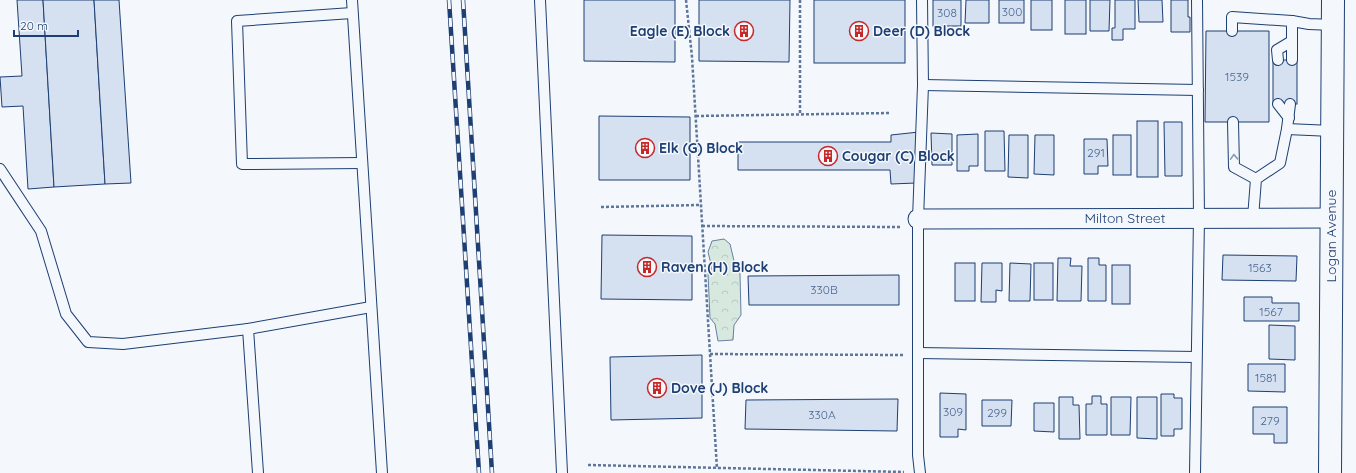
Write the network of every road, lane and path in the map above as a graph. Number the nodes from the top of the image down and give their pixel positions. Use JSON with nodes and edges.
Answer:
{"nodes":[{"id":1,"x":352,"y":0,"type":"edge"},
{"id":2,"x":540,"y":0,"type":"edge"},
{"id":3,"x":686,"y":0,"type":"edge"},
{"id":4,"x":800,"y":0,"type":"edge"},
{"id":5,"x":922,"y":0,"type":"edge"},
{"id":6,"x":1197,"y":0,"type":"edge"},
{"id":7,"x":1333,"y":0,"type":"edge"},
{"id":8,"x":352,"y":13,"type":"junction"},
{"id":9,"x":1292,"y":21,"type":"junction"},
{"id":10,"x":1333,"y":24,"type":"junction"},
{"id":11,"x":1232,"y":31,"type":"dead end"},
{"id":12,"x":1292,"y":41,"type":"junction"},
{"id":13,"x":1278,"y":60,"type":"dead end"},
{"id":14,"x":1292,"y":60,"type":"dead end"},
{"id":15,"x":922,"y":85,"type":"junction"},
{"id":16,"x":1198,"y":90,"type":"junction"},
{"id":17,"x":1278,"y":104,"type":"dead end"},
{"id":18,"x":1290,"y":104,"type":"dead end"},
{"id":19,"x":890,"y":112,"type":"dead end"},
{"id":20,"x":800,"y":113,"type":"junction"},
{"id":21,"x":696,"y":116,"type":"junction"},
{"id":22,"x":1289,"y":118,"type":"junction"},
{"id":23,"x":1232,"y":122,"type":"dead end"},
{"id":24,"x":1288,"y":129,"type":"junction"},
{"id":25,"x":1332,"y":131,"type":"junction"},
{"id":26,"x":362,"y":163,"type":"junction"},
{"id":27,"x":0,"y":169,"type":"edge"},
{"id":28,"x":1256,"y":179,"type":"junction"},
{"id":29,"x":700,"y":205,"type":"junction"},
{"id":30,"x":601,"y":207,"type":"dead end"},
{"id":31,"x":1199,"y":218,"type":"junction"},
{"id":32,"x":1253,"y":218,"type":"junction"},
{"id":33,"x":1332,"y":218,"type":"junction"},
{"id":34,"x":918,"y":223,"type":"junction"},
{"id":35,"x":702,"y":226,"type":"junction"},
{"id":36,"x":371,"y":307,"type":"junction"},
{"id":37,"x":248,"y":329,"type":"junction"},
{"id":38,"x":710,"y":354,"type":"junction"},
{"id":39,"x":918,"y":354,"type":"junction"},
{"id":40,"x":1196,"y":357,"type":"junction"},
{"id":41,"x":588,"y":465,"type":"dead end"},
{"id":42,"x":684,"y":468,"type":"junction"},
{"id":43,"x":717,"y":468,"type":"junction"},
{"id":44,"x":920,"y":472,"type":"edge"},
{"id":45,"x":258,"y":473,"type":"edge"},
{"id":46,"x":382,"y":473,"type":"edge"},
{"id":47,"x":562,"y":473,"type":"edge"},
{"id":48,"x":684,"y":473,"type":"edge"},
{"id":49,"x":1195,"y":473,"type":"edge"},
{"id":50,"x":1330,"y":473,"type":"edge"}],
"edges":[{"from":1,"to":8,"type":"lane"},
{"from":2,"to":47,"type":"lane"},
{"from":3,"to":21,"type":"path"},
{"from":4,"to":20,"type":"path"},
{"from":5,"to":15,"type":"lane"},
{"from":6,"to":16,"type":"lane"},
{"from":7,"to":10,"type":"main road","name":"Logan Avenue"},
{"from":8,"to":26,"type":"lane"},
{"from":8,"to":26,"type":"lane"},
{"from":9,"to":10,"type":"lane"},
{"from":9,"to":11,"type":"lane"},
{"from":9,"to":12,"type":"lane"},
{"from":10,"to":25,"type":"main road","name":"Logan Avenue"},
{"from":12,"to":13,"type":"lane"},
{"from":12,"to":14,"type":"lane"},
{"from":15,"to":16,"type":"lane"},
{"from":15,"to":34,"type":"lane"},
{"from":16,"to":31,"type":"lane"},
{"from":17,"to":22,"type":"lane"},
{"from":18,"to":22,"type":"lane"},
{"from":19,"to":20,"type":"path"},
{"from":20,"to":21,"type":"path"},
{"from":21,"to":29,"type":"path"},
{"from":22,"to":24,"type":"lane"},
{"from":28,"to":23,"type":"lane","one_way":true},
{"from":24,"to":25,"type":"lane"},
{"from":24,"to":28,"type":"lane"},
{"from":25,"to":33,"type":"main road","name":"Logan Avenue"},
{"from":26,"to":36,"type":"lane"},
{"from":27,"to":37,"type":"lane"},
{"from":28,"to":32,"type":"lane"},
{"from":29,"to":30,"type":"path"},
{"from":29,"to":35,"type":"path"},
{"from":31,"to":32,"type":"street","name":"Milton Street"},
{"from":31,"to":34,"type":"street","name":"Milton Street"},
{"from":31,"to":40,"type":"lane"},
{"from":32,"to":33,"type":"street","name":"Milton Street"},
{"from":33,"to":50,"type":"main road","name":"Logan Avenue"},
{"from":34,"to":35,"type":"path"},
{"from":34,"to":39,"type":"lane"},
{"from":35,"to":38,"type":"path"},
{"from":36,"to":37,"type":"lane"},
{"from":36,"to":46,"type":"lane"},
{"from":37,"to":45,"type":"lane"},
{"from":38,"to":39,"type":"path"},
{"from":38,"to":43,"type":"path"},
{"from":39,"to":40,"type":"lane"},
{"from":39,"to":44,"type":"lane"},
{"from":40,"to":49,"type":"lane"},
{"from":41,"to":42,"type":"path"},
{"from":42,"to":43,"type":"path"},
{"from":42,"to":48,"type":"path"},
{"from":43,"to":44,"type":"path"}]}
